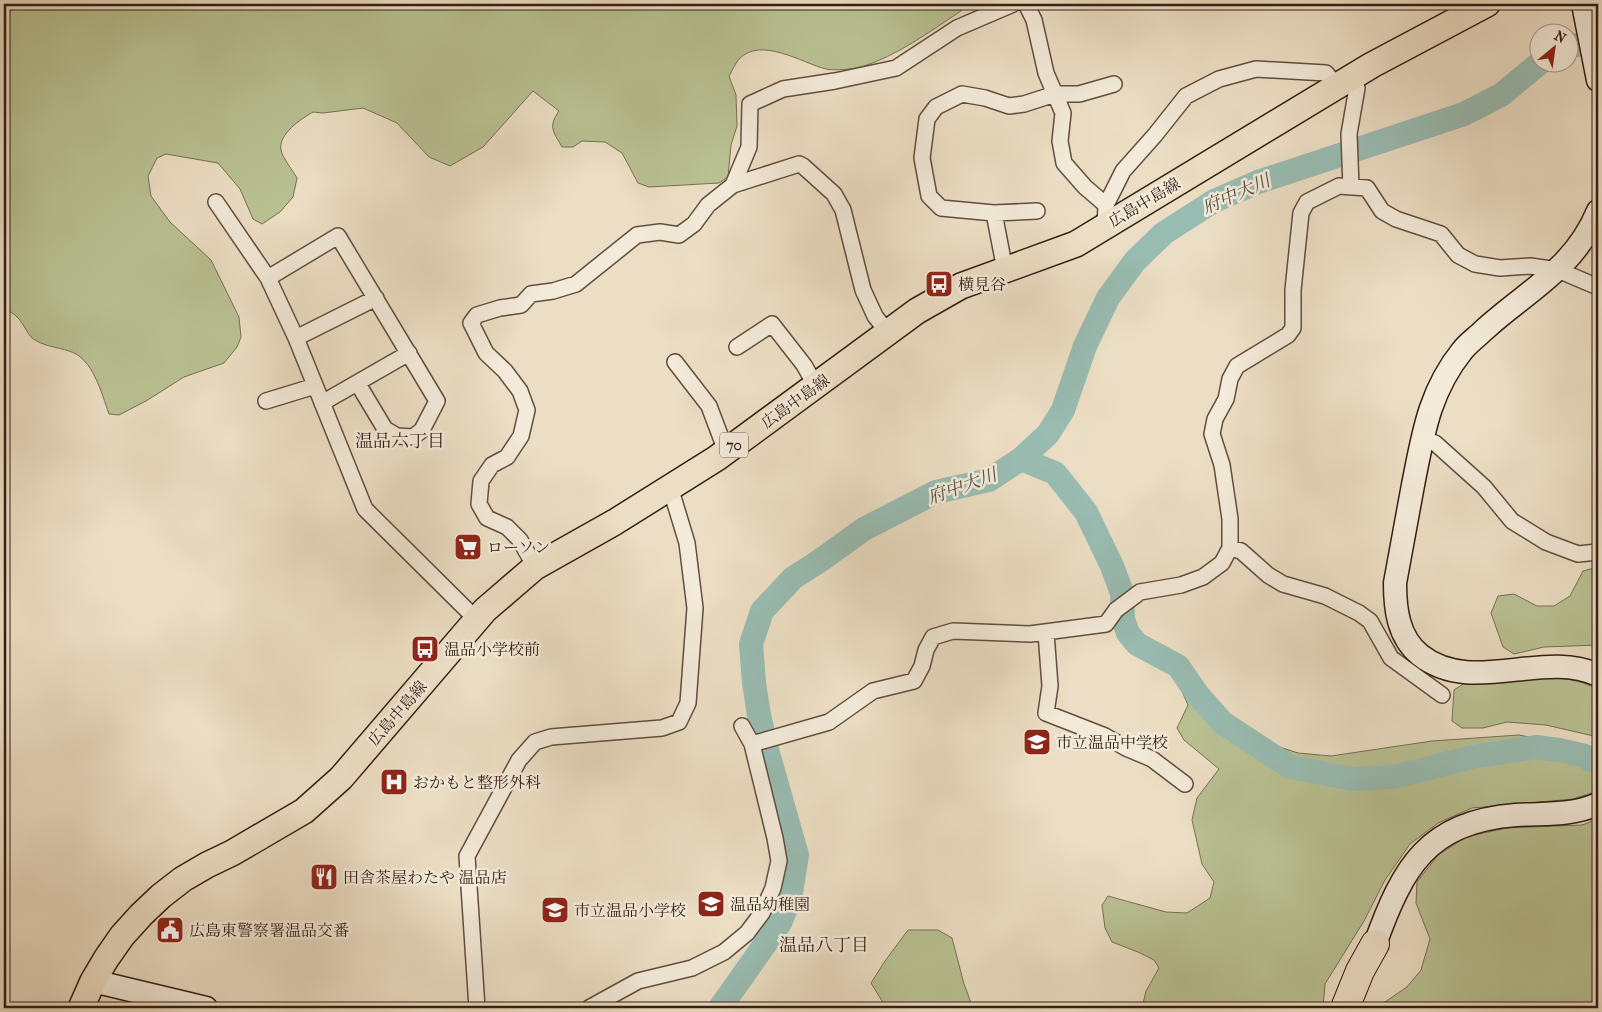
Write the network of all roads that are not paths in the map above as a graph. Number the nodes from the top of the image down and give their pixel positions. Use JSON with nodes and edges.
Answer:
{"nodes":[{"id":1,"x":1013,"y":4,"type":"edge"},
{"id":2,"x":1026,"y":4,"type":"edge"},
{"id":3,"x":1472,"y":8,"type":"edge"},
{"id":4,"x":1585,"y":12,"type":"edge"},
{"id":5,"x":1597,"y":75,"type":"edge"},
{"id":6,"x":1344,"y":82,"type":"junction"},
{"id":7,"x":1114,"y":84,"type":"dead end"},
{"id":8,"x":1056,"y":94,"type":"junction"},
{"id":9,"x":1351,"y":184,"type":"junction"},
{"id":10,"x":733,"y":185,"type":"junction"},
{"id":11,"x":216,"y":202,"type":"dead end"},
{"id":12,"x":1037,"y":211,"type":"dead end"},
{"id":13,"x":1598,"y":211,"type":"edge"},
{"id":14,"x":994,"y":213,"type":"junction"},
{"id":15,"x":1106,"y":215,"type":"junction"},
{"id":16,"x":1005,"y":270,"type":"junction"},
{"id":17,"x":1558,"y":270,"type":"junction"},
{"id":18,"x":268,"y":278,"type":"junction"},
{"id":19,"x":1598,"y":287,"type":"edge"},
{"id":20,"x":376,"y":298,"type":"junction"},
{"id":21,"x":888,"y":333,"type":"junction"},
{"id":22,"x":296,"y":338,"type":"junction"},
{"id":23,"x":737,"y":347,"type":"dead end"},
{"id":24,"x":409,"y":353,"type":"junction"},
{"id":25,"x":675,"y":362,"type":"dead end"},
{"id":26,"x":358,"y":384,"type":"junction"},
{"id":27,"x":315,"y":386,"type":"junction"},
{"id":28,"x":816,"y":386,"type":"junction"},
{"id":29,"x":266,"y":401,"type":"dead end"},
{"id":30,"x":322,"y":403,"type":"junction"},
{"id":31,"x":1422,"y":439,"type":"junction"},
{"id":32,"x":726,"y":451,"type":"junction"},
{"id":33,"x":670,"y":487,"type":"junction"},
{"id":34,"x":1230,"y":548,"type":"junction"},
{"id":35,"x":1598,"y":552,"type":"edge"},
{"id":36,"x":535,"y":567,"type":"junction"},
{"id":37,"x":476,"y":620,"type":"junction"},
{"id":38,"x":1046,"y":632,"type":"junction"},
{"id":39,"x":1408,"y":658,"type":"junction"},
{"id":40,"x":1598,"y":675,"type":"edge"},
{"id":41,"x":1442,"y":696,"type":"dead end"},
{"id":42,"x":742,"y":726,"type":"dead end"},
{"id":43,"x":753,"y":744,"type":"junction"},
{"id":44,"x":1185,"y":784,"type":"dead end"},
{"id":45,"x":1598,"y":804,"type":"edge"},
{"id":46,"x":1375,"y":944,"type":"junction"},
{"id":47,"x":93,"y":981,"type":"junction"},
{"id":48,"x":81,"y":1008,"type":"edge"},
{"id":49,"x":206,"y":1008,"type":"edge"},
{"id":50,"x":477,"y":1008,"type":"edge"},
{"id":51,"x":589,"y":1008,"type":"edge"},
{"id":52,"x":1346,"y":1008,"type":"edge"},
{"id":53,"x":1356,"y":1008,"type":"edge"}],
"edges":[{"from":1,"to":10,"type":"street"},
{"from":2,"to":8,"type":"street"},
{"from":3,"to":6,"type":"main road","name":"広島中島線","number":"70"},
{"from":4,"to":5,"type":"street"},
{"from":6,"to":9,"type":"street"},
{"from":6,"to":15,"type":"main road","name":"広島中島線","number":"70"},
{"from":6,"to":15,"type":"street"},
{"from":7,"to":8,"type":"street"},
{"from":8,"to":14,"type":"street"},
{"from":8,"to":15,"type":"street"},
{"from":9,"to":17,"type":"street"},
{"from":9,"to":34,"type":"street"},
{"from":10,"to":21,"type":"street"},
{"from":10,"to":36,"type":"street"},
{"from":11,"to":18,"type":"street"},
{"from":12,"to":14,"type":"street"},
{"from":13,"to":17,"type":"street"},
{"from":14,"to":16,"type":"street"},
{"from":15,"to":16,"type":"main road","name":"広島中島線","number":"70"},
{"from":16,"to":21,"type":"main road","name":"広島中島線","number":"70"},
{"from":17,"to":19,"type":"street"},
{"from":17,"to":31,"type":"street"},
{"from":18,"to":20,"type":"street"},
{"from":18,"to":22,"type":"street"},
{"from":20,"to":22,"type":"street"},
{"from":20,"to":24,"type":"street"},
{"from":21,"to":28,"type":"main road","name":"広島中島線","number":"70"},
{"from":22,"to":27,"type":"street"},
{"from":23,"to":28,"type":"street"},
{"from":24,"to":26,"type":"street"},
{"from":24,"to":26,"type":"street"},
{"from":25,"to":32,"type":"street"},
{"from":26,"to":30,"type":"street"},
{"from":27,"to":29,"type":"street"},
{"from":27,"to":30,"type":"street"},
{"from":28,"to":32,"type":"main road","name":"広島中島線","number":"70"},
{"from":30,"to":37,"type":"street"},
{"from":31,"to":35,"type":"street"},
{"from":31,"to":39,"type":"street"},
{"from":32,"to":33,"type":"main road","name":"広島中島線","number":"70"},
{"from":33,"to":36,"type":"main road","name":"広島中島線","number":"70"},
{"from":33,"to":50,"type":"street"},
{"from":34,"to":38,"type":"street"},
{"from":34,"to":39,"type":"street"},
{"from":36,"to":37,"type":"main road","name":"広島中島線","number":"70"},
{"from":37,"to":47,"type":"main road","name":"広島中島線","number":"70"},
{"from":38,"to":43,"type":"street"},
{"from":38,"to":44,"type":"street"},
{"from":39,"to":40,"type":"street"},
{"from":39,"to":41,"type":"street"},
{"from":42,"to":43,"type":"street"},
{"from":43,"to":51,"type":"street"},
{"from":45,"to":46,"type":"street"},
{"from":46,"to":52,"type":"highway"},
{"from":46,"to":53,"type":"highway"},
{"from":47,"to":48,"type":"main road","name":"広島中島線","number":"70"},
{"from":47,"to":49,"type":"street"}]}
